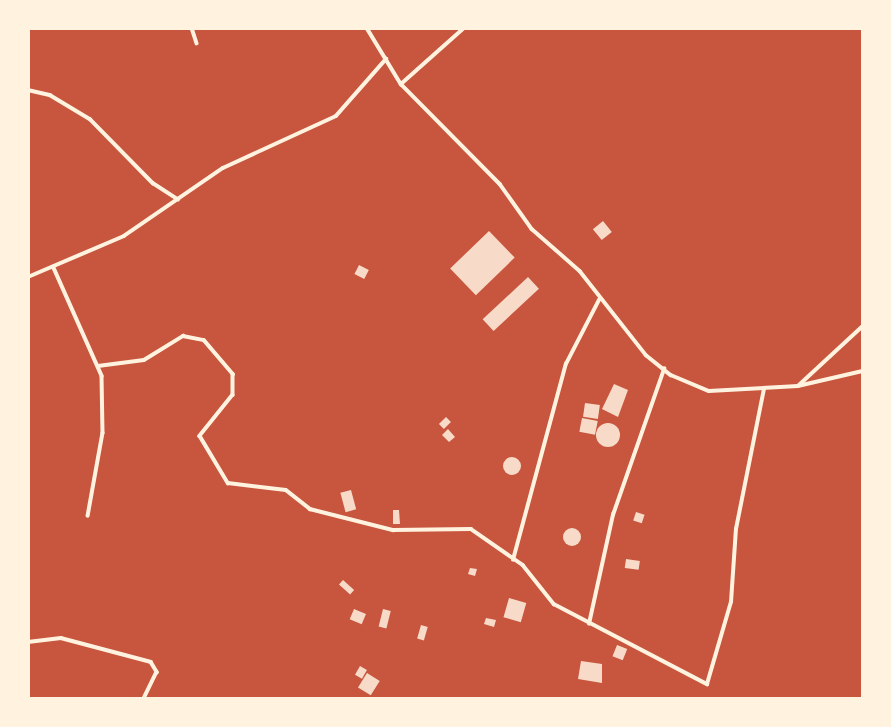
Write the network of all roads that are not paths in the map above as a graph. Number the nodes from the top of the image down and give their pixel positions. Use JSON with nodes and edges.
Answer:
{"nodes":[{"id":1,"x":192,"y":28,"type":"edge"},
{"id":2,"x":367,"y":28,"type":"edge"},
{"id":3,"x":464,"y":28,"type":"edge"},
{"id":4,"x":197,"y":43,"type":"dead end"},
{"id":5,"x":386,"y":59,"type":"junction"},
{"id":6,"x":401,"y":84,"type":"junction"},
{"id":7,"x":28,"y":90,"type":"edge"},
{"id":8,"x":178,"y":199,"type":"junction"},
{"id":9,"x":54,"y":268,"type":"junction"},
{"id":10,"x":28,"y":277,"type":"edge"},
{"id":11,"x":599,"y":300,"type":"junction"},
{"id":12,"x":863,"y":326,"type":"edge"},
{"id":13,"x":98,"y":366,"type":"junction"},
{"id":14,"x":664,"y":369,"type":"junction"},
{"id":15,"x":863,"y":371,"type":"edge"},
{"id":16,"x":798,"y":386,"type":"junction"},
{"id":17,"x":764,"y":389,"type":"junction"},
{"id":18,"x":88,"y":516,"type":"dead end"},
{"id":19,"x":513,"y":560,"type":"junction"},
{"id":20,"x":588,"y":625,"type":"junction"},
{"id":21,"x":28,"y":642,"type":"edge"},
{"id":22,"x":144,"y":699,"type":"edge"}],
"edges":[{"from":1,"to":4,"type":"street"},
{"from":2,"to":5,"type":"street"},
{"from":3,"to":6,"type":"street"},
{"from":5,"to":6,"type":"street"},
{"from":5,"to":8,"type":"street"},
{"from":6,"to":11,"type":"street"},
{"from":7,"to":8,"type":"street"},
{"from":8,"to":9,"type":"street"},
{"from":9,"to":10,"type":"street"},
{"from":9,"to":13,"type":"street"},
{"from":11,"to":14,"type":"street"},
{"from":11,"to":19,"type":"street"},
{"from":12,"to":16,"type":"street"},
{"from":13,"to":18,"type":"street"},
{"from":13,"to":19,"type":"street"},
{"from":14,"to":17,"type":"street"},
{"from":14,"to":20,"type":"street"},
{"from":15,"to":16,"type":"street"},
{"from":16,"to":17,"type":"street"},
{"from":17,"to":20,"type":"street"},
{"from":19,"to":20,"type":"street"},
{"from":21,"to":22,"type":"street"}]}
